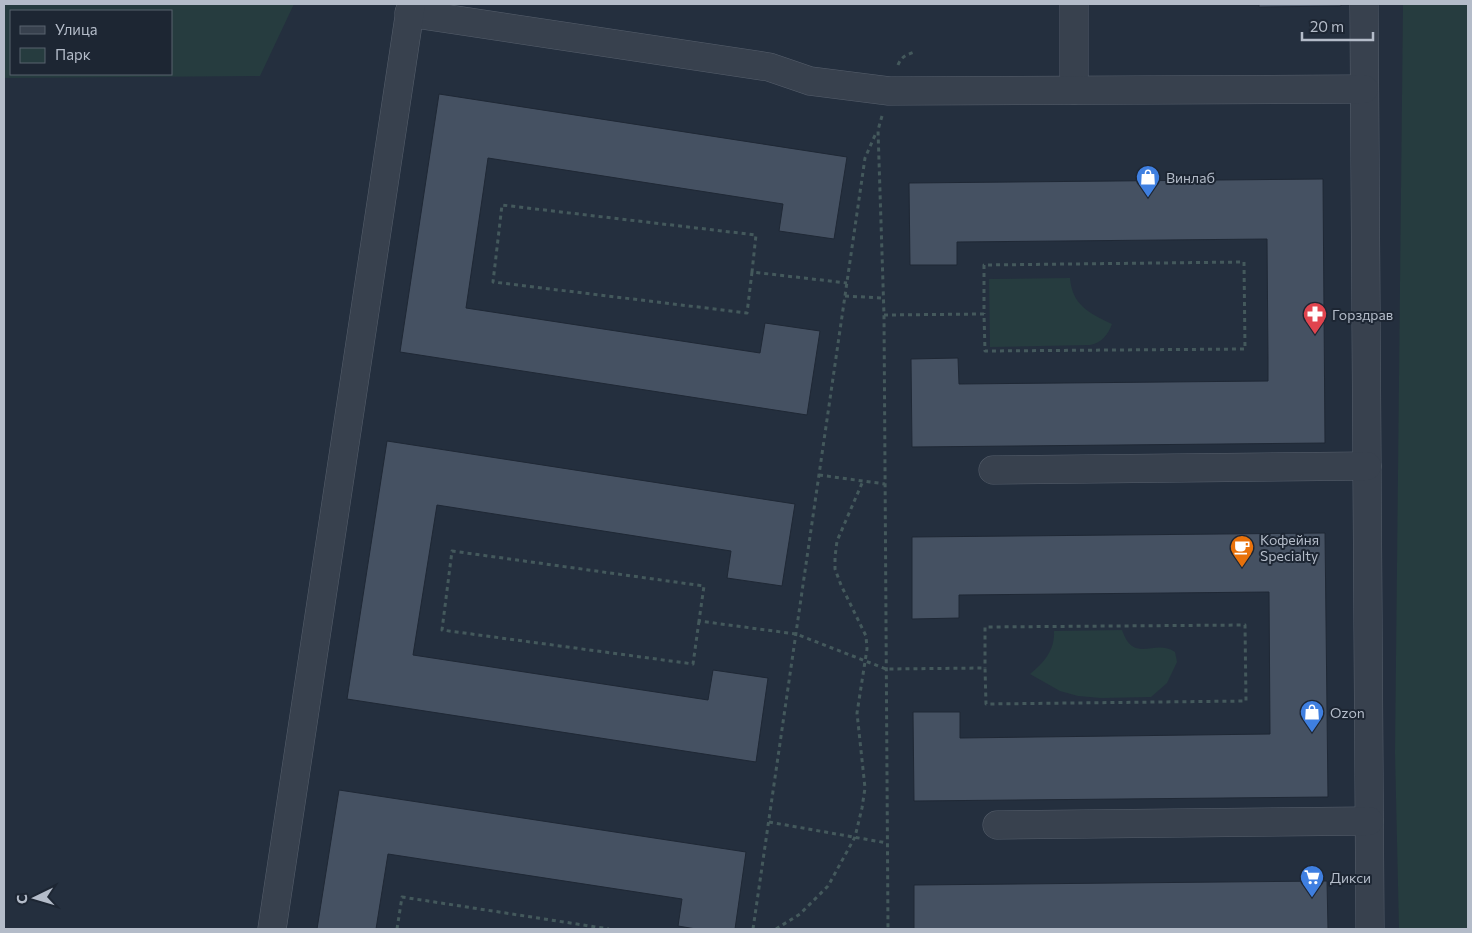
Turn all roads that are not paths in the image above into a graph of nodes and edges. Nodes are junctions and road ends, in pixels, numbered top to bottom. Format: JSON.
{"nodes":[{"id":1,"x":1074,"y":4,"type":"edge"},
{"id":2,"x":1364,"y":4,"type":"edge"},
{"id":3,"x":410,"y":8,"type":"edge"},
{"id":4,"x":1364,"y":89,"type":"junction"},
{"id":5,"x":1074,"y":90,"type":"junction"},
{"id":6,"x":1367,"y":466,"type":"junction"},
{"id":7,"x":993,"y":470,"type":"dead end"},
{"id":8,"x":1369,"y":821,"type":"junction"},
{"id":9,"x":997,"y":825,"type":"dead end"},
{"id":10,"x":272,"y":929,"type":"edge"},
{"id":11,"x":1370,"y":929,"type":"edge"}],
"edges":[{"from":1,"to":5,"type":"lane"},
{"from":2,"to":4,"type":"lane"},
{"from":3,"to":5,"type":"lane"},
{"from":3,"to":10,"type":"lane"},
{"from":4,"to":5,"type":"lane"},
{"from":4,"to":6,"type":"lane"},
{"from":6,"to":7,"type":"lane"},
{"from":6,"to":8,"type":"lane"},
{"from":8,"to":9,"type":"lane"},
{"from":8,"to":11,"type":"lane"}]}
